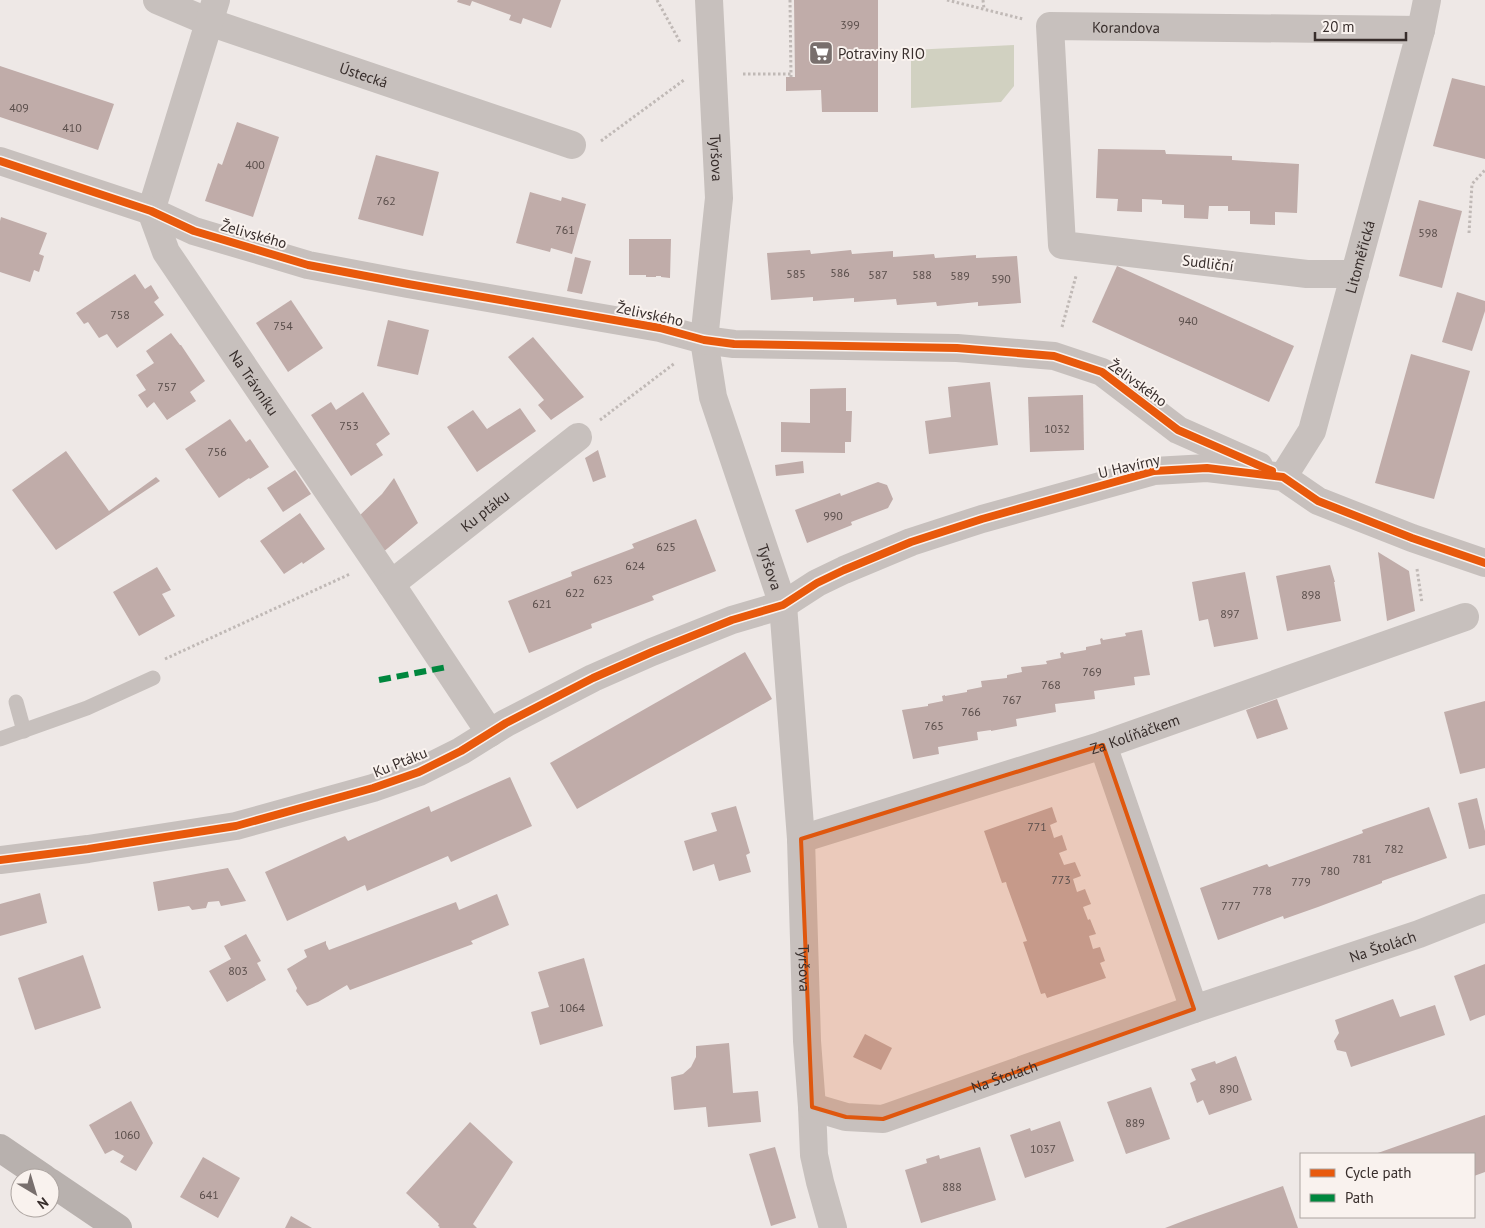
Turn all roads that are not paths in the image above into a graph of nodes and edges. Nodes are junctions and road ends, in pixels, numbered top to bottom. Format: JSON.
{"nodes":[{"id":1,"x":157,"y":0,"type":"edge"},
{"id":2,"x":709,"y":0,"type":"edge"},
{"id":3,"x":1430,"y":0,"type":"edge"},
{"id":4,"x":212,"y":11,"type":"edge"},
{"id":5,"x":1421,"y":30,"type":"junction"},
{"id":6,"x":572,"y":145,"type":"road end"},
{"id":7,"x":0,"y":161,"type":"edge"},
{"id":8,"x":151,"y":211,"type":"junction"},
{"id":9,"x":1062,"y":246,"type":"joint"},
{"id":10,"x":1355,"y":274,"type":"junction"},
{"id":11,"x":704,"y":340,"type":"junction"},
{"id":12,"x":578,"y":437,"type":"road end"},
{"id":13,"x":1283,"y":477,"type":"junction"},
{"id":14,"x":1485,"y":563,"type":"edge"},
{"id":15,"x":391,"y":584,"type":"junction"},
{"id":16,"x":783,"y":605,"type":"junction"},
{"id":17,"x":1465,"y":617,"type":"dead end"},
{"id":18,"x":153,"y":678,"type":"dead end"},
{"id":19,"x":16,"y":702,"type":"dead end"},
{"id":20,"x":24,"y":731,"type":"junction"},
{"id":21,"x":490,"y":733,"type":"junction"},
{"id":22,"x":0,"y":739,"type":"edge"},
{"id":23,"x":1103,"y":745,"type":"junction"},
{"id":24,"x":801,"y":840,"type":"junction"},
{"id":25,"x":0,"y":860,"type":"edge"},
{"id":26,"x":1485,"y":908,"type":"edge"},
{"id":27,"x":1194,"y":1010,"type":"junction"},
{"id":28,"x":812,"y":1107,"type":"junction"},
{"id":29,"x":0,"y":1148,"type":"edge"},
{"id":30,"x":29,"y":1168,"type":"edge"},
{"id":31,"x":60,"y":1189,"type":"edge"},
{"id":32,"x":118,"y":1228,"type":"edge"},
{"id":33,"x":833,"y":1228,"type":"edge"}],
"edges":[{"from":1,"to":4,"type":"street","name":"Ústecká"},
{"from":2,"to":11,"type":"street","name":"Tyršova"},
{"from":3,"to":5,"type":"street","name":"Litoměřická"},
{"from":4,"to":6,"type":"street","name":"Ústecká"},
{"from":4,"to":8,"type":"street"},
{"from":5,"to":9,"type":"street","name":"Korandova"},
{"from":5,"to":10,"type":"street","name":"Litoměřická"},
{"from":7,"to":8,"type":"street","name":"Želivského"},
{"from":8,"to":11,"type":"street","name":"Želivského"},
{"from":8,"to":15,"type":"street","name":"Na Trávníku"},
{"from":9,"to":10,"type":"street","name":"Sudliční"},
{"from":10,"to":13,"type":"street","name":"Litoměřická"},
{"from":11,"to":13,"type":"street","name":"Želivského"},
{"from":11,"to":16,"type":"street","name":"Tyršova"},
{"from":12,"to":15,"type":"street","name":"Ku ptáku"},
{"from":13,"to":14,"type":"street","name":"U Havírny"},
{"from":13,"to":16,"type":"street","name":"U Havírny"},
{"from":15,"to":21,"type":"street","name":"Na Trávníku"},
{"from":16,"to":21,"type":"street","name":"Ku Ptáku"},
{"from":16,"to":24,"type":"street","name":"Tyršova"},
{"from":17,"to":23,"type":"street","name":"Za Kolíňáčkem"},
{"from":18,"to":20,"type":"lane"},
{"from":19,"to":20,"type":"lane"},
{"from":20,"to":22,"type":"lane"},
{"from":21,"to":25,"type":"street","name":"Ku Ptáku"},
{"from":23,"to":24,"type":"street","name":"Za Kolíňáčkem"},
{"from":23,"to":27,"type":"street"},
{"from":24,"to":28,"type":"street","name":"Tyršova"},
{"from":26,"to":27,"type":"street","name":"Na Štolách"},
{"from":27,"to":28,"type":"street","name":"Na Štolách"},
{"from":28,"to":33,"type":"street","name":"Tyršova"},
{"from":29,"to":30,"type":"street"},
{"from":31,"to":32,"type":"street"}]}
